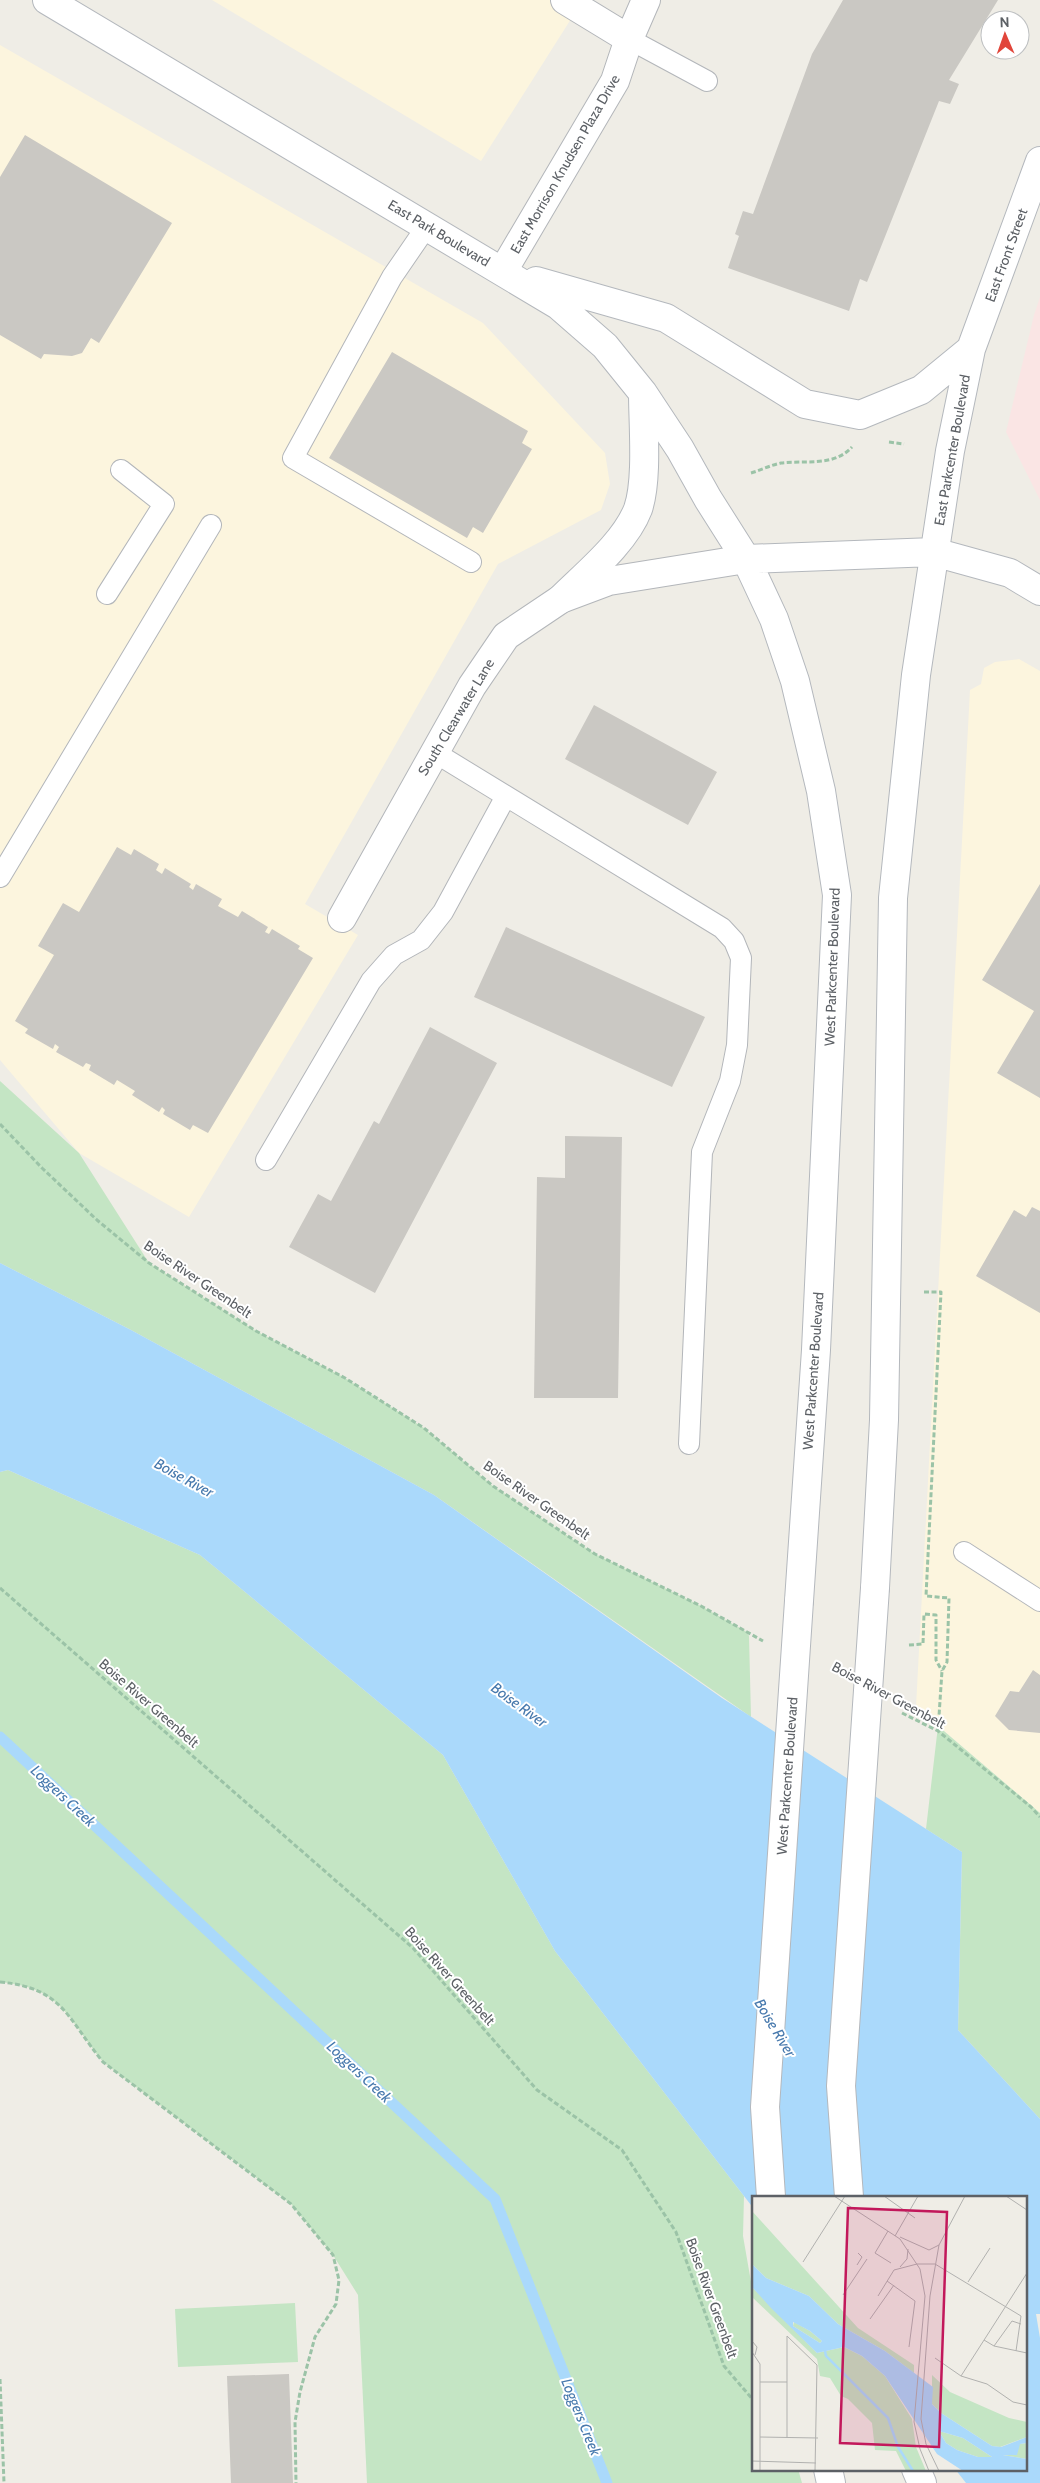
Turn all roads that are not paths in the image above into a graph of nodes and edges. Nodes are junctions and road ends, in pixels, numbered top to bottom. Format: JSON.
{"nodes":[{"id":1,"x":47,"y":0,"type":"edge"},
{"id":2,"x":565,"y":0,"type":"edge"},
{"id":3,"x":646,"y":0,"type":"edge"},
{"id":4,"x":629,"y":40,"type":"junction"},
{"id":5,"x":707,"y":81,"type":"dead end"},
{"id":6,"x":1040,"y":161,"type":"edge"},
{"id":7,"x":427,"y":226,"type":"junction"},
{"id":8,"x":503,"y":271,"type":"junction"},
{"id":9,"x":972,"y":349,"type":"junction"},
{"id":10,"x":643,"y":393,"type":"junction"},
{"id":11,"x":121,"y":470,"type":"dead end"},
{"id":12,"x":211,"y":525,"type":"dead end"},
{"id":13,"x":934,"y":552,"type":"junction"},
{"id":14,"x":746,"y":559,"type":"junction"},
{"id":15,"x":471,"y":562,"type":"dead end"},
{"id":16,"x":1040,"y":591,"type":"edge"},
{"id":17,"x":107,"y":594,"type":"dead end"},
{"id":18,"x":561,"y":600,"type":"junction"},
{"id":19,"x":434,"y":752,"type":"junction"},
{"id":20,"x":506,"y":796,"type":"junction"},
{"id":21,"x":0,"y":877,"type":"edge"},
{"id":22,"x":342,"y":918,"type":"dead end"},
{"id":23,"x":266,"y":1160,"type":"dead end"},
{"id":24,"x":689,"y":1444,"type":"dead end"},
{"id":25,"x":964,"y":1552,"type":"dead end"},
{"id":26,"x":1040,"y":1601,"type":"edge"},
{"id":27,"x":771,"y":2196,"type":"edge"},
{"id":28,"x":849,"y":2196,"type":"edge"},
{"id":29,"x":828,"y":2470,"type":"edge"},
{"id":30,"x":916,"y":2470,"type":"edge"},
{"id":31,"x":831,"y":2483,"type":"edge"},
{"id":32,"x":922,"y":2483,"type":"edge"}],
"edges":[{"from":1,"to":7,"type":"main road","name":"East Park Boulevard"},
{"from":2,"to":4,"type":"main road"},
{"from":3,"to":4,"type":"main road","name":"East Morrison Knudsen Plaza Drive"},
{"from":4,"to":5,"type":"lane"},
{"from":4,"to":8,"type":"main road","name":"East Morrison Knudsen Plaza Drive"},
{"from":6,"to":9,"type":"main road","name":"East Front Street"},
{"from":7,"to":8,"type":"main road","name":"East Park Boulevard"},
{"from":7,"to":15,"type":"lane"},
{"from":8,"to":9,"type":"main road"},
{"from":8,"to":10,"type":"main road","name":"East Park Boulevard"},
{"from":9,"to":13,"type":"main road","name":"East Parkcenter Boulevard"},
{"from":10,"to":14,"type":"main road","name":"East Park Boulevard"},
{"from":10,"to":18,"type":"main road"},
{"from":11,"to":17,"type":"lane"},
{"from":12,"to":21,"type":"lane"},
{"from":13,"to":14,"type":"main road","name":"South Clearwater Lane"},
{"from":13,"to":16,"type":"main road"},
{"from":13,"to":28,"type":"main road","bridge":true},
{"from":14,"to":18,"type":"main road","name":"South Clearwater Lane"},
{"from":14,"to":27,"type":"main road","name":"West Parkcenter Boulevard","bridge":true},
{"from":18,"to":19,"type":"main road","name":"South Clearwater Lane"},
{"from":19,"to":20,"type":"lane"},
{"from":19,"to":22,"type":"main road","name":"South Clearwater Lane"},
{"from":20,"to":23,"type":"lane"},
{"from":20,"to":24,"type":"lane"},
{"from":25,"to":26,"type":"lane"},
{"from":29,"to":31,"type":"main road"},
{"from":30,"to":32,"type":"main road"}]}
